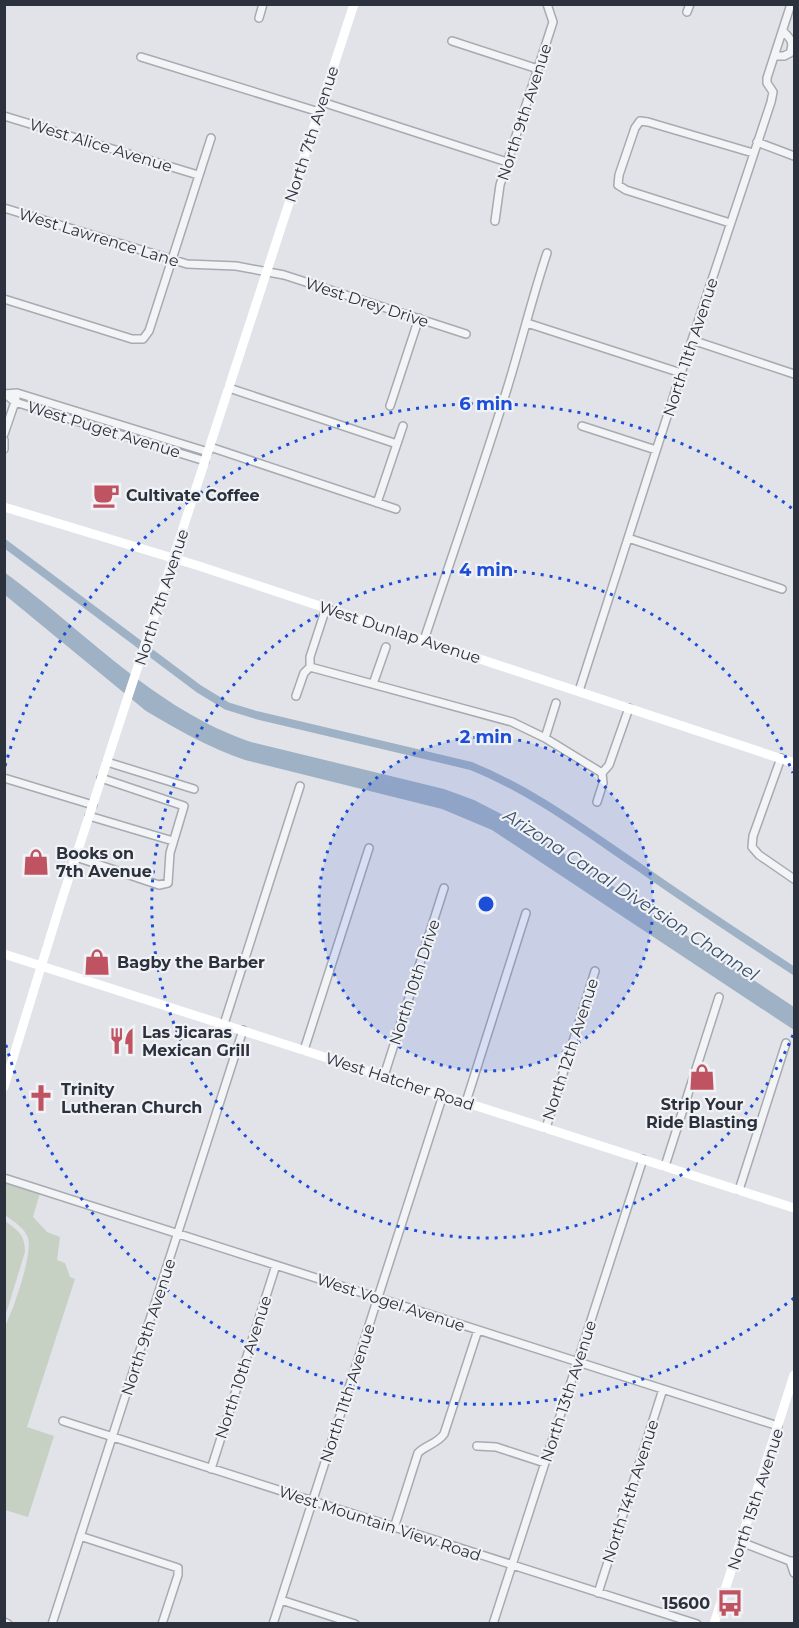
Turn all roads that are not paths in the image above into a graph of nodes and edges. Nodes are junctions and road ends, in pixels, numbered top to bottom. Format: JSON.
{"nodes":[{"id":1,"x":263,"y":4,"type":"edge"},
{"id":2,"x":354,"y":4,"type":"edge"},
{"id":3,"x":547,"y":4,"type":"edge"},
{"id":4,"x":791,"y":4,"type":"edge"},
{"id":5,"x":259,"y":18,"type":"dead end"},
{"id":6,"x":783,"y":32,"type":"junction"},
{"id":7,"x":452,"y":41,"type":"dead end"},
{"id":8,"x":794,"y":45,"type":"edge"},
{"id":9,"x":775,"y":56,"type":"junction"},
{"id":10,"x":141,"y":57,"type":"dead end"},
{"id":11,"x":538,"y":69,"type":"junction"},
{"id":12,"x":322,"y":102,"type":"junction"},
{"id":13,"x":319,"y":112,"type":"junction"},
{"id":14,"x":4,"y":116,"type":"edge"},
{"id":15,"x":211,"y":138,"type":"dead end"},
{"id":16,"x":757,"y":142,"type":"junction"},
{"id":17,"x":753,"y":153,"type":"junction"},
{"id":18,"x":795,"y":156,"type":"edge"},
{"id":19,"x":507,"y":162,"type":"junction"},
{"id":20,"x":198,"y":175,"type":"junction"},
{"id":21,"x":4,"y":208,"type":"edge"},
{"id":22,"x":495,"y":221,"type":"dead end"},
{"id":23,"x":730,"y":223,"type":"junction"},
{"id":24,"x":547,"y":253,"type":"dead end"},
{"id":25,"x":171,"y":260,"type":"junction"},
{"id":26,"x":266,"y":271,"type":"junction"},
{"id":27,"x":4,"y":299,"type":"edge"},
{"id":28,"x":419,"y":318,"type":"junction"},
{"id":29,"x":527,"y":323,"type":"junction"},
{"id":30,"x":466,"y":334,"type":"dead end"},
{"id":31,"x":692,"y":340,"type":"junction"},
{"id":32,"x":681,"y":373,"type":"junction"},
{"id":33,"x":795,"y":374,"type":"edge"},
{"id":34,"x":229,"y":388,"type":"junction"},
{"id":35,"x":17,"y":393,"type":"junction"},
{"id":36,"x":5,"y":394,"type":"edge"},
{"id":37,"x":15,"y":402,"type":"junction"},
{"id":38,"x":390,"y":406,"type":"dead end"},
{"id":39,"x":76,"y":411,"type":"junction"},
{"id":40,"x":74,"y":420,"type":"junction"},
{"id":41,"x":403,"y":426,"type":"dead end"},
{"id":42,"x":582,"y":426,"type":"dead end"},
{"id":43,"x":4,"y":434,"type":"edge"},
{"id":44,"x":4,"y":440,"type":"edge"},
{"id":45,"x":397,"y":444,"type":"junction"},
{"id":46,"x":4,"y":449,"type":"edge"},
{"id":47,"x":656,"y":450,"type":"junction"},
{"id":48,"x":208,"y":453,"type":"junction"},
{"id":49,"x":377,"y":503,"type":"junction"},
{"id":50,"x":4,"y":507,"type":"edge"},
{"id":51,"x":396,"y":509,"type":"dead end"},
{"id":52,"x":628,"y":538,"type":"junction"},
{"id":53,"x":174,"y":558,"type":"junction"},
{"id":54,"x":782,"y":589,"type":"dead end"},
{"id":55,"x":326,"y":608,"type":"junction"},
{"id":56,"x":424,"y":640,"type":"junction"},
{"id":57,"x":386,"y":647,"type":"dead end"},
{"id":58,"x":310,"y":667,"type":"junction"},
{"id":59,"x":373,"y":684,"type":"junction"},
{"id":60,"x":579,"y":691,"type":"junction"},
{"id":61,"x":296,"y":696,"type":"dead end"},
{"id":62,"x":556,"y":703,"type":"dead end"},
{"id":63,"x":628,"y":708,"type":"junction"},
{"id":64,"x":545,"y":738,"type":"junction"},
{"id":65,"x":781,"y":758,"type":"junction"},
{"id":66,"x":107,"y":762,"type":"junction"},
{"id":67,"x":795,"y":763,"type":"edge"},
{"id":68,"x":602,"y":773,"type":"junction"},
{"id":69,"x":4,"y":778,"type":"edge"},
{"id":70,"x":102,"y":778,"type":"junction"},
{"id":71,"x":300,"y":786,"type":"dead end"},
{"id":72,"x":194,"y":789,"type":"dead end"},
{"id":73,"x":597,"y":802,"type":"dead end"},
{"id":74,"x":93,"y":805,"type":"junction"},
{"id":75,"x":89,"y":816,"type":"junction"},
{"id":76,"x":172,"y":842,"type":"junction"},
{"id":77,"x":369,"y":848,"type":"dead end"},
{"id":78,"x":76,"y":857,"type":"junction"},
{"id":79,"x":795,"y":879,"type":"edge"},
{"id":80,"x":444,"y":888,"type":"dead end"},
{"id":81,"x":526,"y":913,"type":"dead end"},
{"id":82,"x":4,"y":954,"type":"edge"},
{"id":83,"x":41,"y":966,"type":"junction"},
{"id":84,"x":595,"y":971,"type":"dead end"},
{"id":85,"x":719,"y":998,"type":"dead end"},
{"id":86,"x":224,"y":1024,"type":"junction"},
{"id":87,"x":243,"y":1030,"type":"junction"},
{"id":88,"x":786,"y":1043,"type":"dead end"},
{"id":89,"x":304,"y":1050,"type":"junction"},
{"id":90,"x":384,"y":1076,"type":"junction"},
{"id":91,"x":4,"y":1087,"type":"edge"},
{"id":92,"x":443,"y":1095,"type":"junction"},
{"id":93,"x":466,"y":1102,"type":"junction"},
{"id":94,"x":546,"y":1128,"type":"junction"},
{"id":95,"x":643,"y":1159,"type":"junction"},
{"id":96,"x":665,"y":1166,"type":"junction"},
{"id":97,"x":4,"y":1178,"type":"edge"},
{"id":98,"x":739,"y":1190,"type":"junction"},
{"id":99,"x":795,"y":1208,"type":"edge"},
{"id":100,"x":177,"y":1233,"type":"junction"},
{"id":101,"x":276,"y":1265,"type":"junction"},
{"id":102,"x":377,"y":1297,"type":"junction"},
{"id":103,"x":478,"y":1330,"type":"junction"},
{"id":104,"x":578,"y":1362,"type":"junction"},
{"id":105,"x":795,"y":1375,"type":"edge"},
{"id":106,"x":663,"y":1389,"type":"junction"},
{"id":107,"x":63,"y":1421,"type":"dead end"},
{"id":108,"x":778,"y":1426,"type":"junction"},
{"id":109,"x":112,"y":1437,"type":"junction"},
{"id":110,"x":477,"y":1446,"type":"dead end"},
{"id":111,"x":545,"y":1463,"type":"junction"},
{"id":112,"x":211,"y":1469,"type":"junction"},
{"id":113,"x":312,"y":1502,"type":"junction"},
{"id":114,"x":394,"y":1528,"type":"junction"},
{"id":115,"x":80,"y":1536,"type":"junction"},
{"id":116,"x":741,"y":1542,"type":"junction"},
{"id":117,"x":792,"y":1561,"type":"edge"},
{"id":118,"x":512,"y":1566,"type":"junction"},
{"id":119,"x":795,"y":1573,"type":"edge"},
{"id":120,"x":598,"y":1593,"type":"junction"},
{"id":121,"x":280,"y":1600,"type":"junction"},
{"id":122,"x":52,"y":1623,"type":"edge"},
{"id":123,"x":162,"y":1623,"type":"edge"},
{"id":124,"x":273,"y":1623,"type":"edge"},
{"id":125,"x":355,"y":1623,"type":"edge"},
{"id":126,"x":493,"y":1623,"type":"edge"},
{"id":127,"x":698,"y":1623,"type":"edge"},
{"id":128,"x":714,"y":1623,"type":"edge"}],
"edges":[{"from":1,"to":5,"type":"street"},
{"from":2,"to":12,"type":"main road","name":"North 7th Avenue"},
{"from":3,"to":11,"type":"street","name":"North 9th Avenue"},
{"from":4,"to":6,"type":"street","name":"North 11th Avenue"},
{"from":6,"to":8,"type":"street"},
{"from":6,"to":9,"type":"street","name":"North 11th Avenue"},
{"from":7,"to":11,"type":"street"},
{"from":8,"to":9,"type":"street"},
{"from":9,"to":16,"type":"street","name":"North 11th Avenue"},
{"from":10,"to":13,"type":"street"},
{"from":11,"to":19,"type":"street","name":"North 9th Avenue"},
{"from":12,"to":13,"type":"main road","name":"North 7th Avenue"},
{"from":12,"to":19,"type":"street"},
{"from":13,"to":26,"type":"main road","name":"North 7th Avenue"},
{"from":14,"to":20,"type":"street","name":"West Alice Avenue"},
{"from":15,"to":20,"type":"street"},
{"from":16,"to":17,"type":"street","name":"North 11th Avenue"},
{"from":16,"to":18,"type":"street"},
{"from":17,"to":23,"type":"street","name":"North 11th Avenue"},
{"from":17,"to":23,"type":"street"},
{"from":19,"to":22,"type":"street","name":"North 9th Avenue"},
{"from":20,"to":25,"type":"street"},
{"from":21,"to":25,"type":"street","name":"West Lawrence Lane"},
{"from":23,"to":31,"type":"street","name":"North 11th Avenue"},
{"from":24,"to":29,"type":"street"},
{"from":25,"to":26,"type":"street","name":"West Lawrence Lane"},
{"from":25,"to":27,"type":"street"},
{"from":26,"to":28,"type":"street","name":"West Drey Drive"},
{"from":26,"to":34,"type":"main road","name":"North 7th Avenue"},
{"from":28,"to":30,"type":"street","name":"West Drey Drive"},
{"from":28,"to":38,"type":"street"},
{"from":29,"to":32,"type":"street"},
{"from":29,"to":56,"type":"street"},
{"from":31,"to":32,"type":"street","name":"North 11th Avenue"},
{"from":31,"to":33,"type":"street"},
{"from":32,"to":47,"type":"street","name":"North 11th Avenue"},
{"from":34,"to":45,"type":"street"},
{"from":34,"to":48,"type":"main road","name":"North 7th Avenue"},
{"from":35,"to":36,"type":"street","name":"West Puget Avenue"},
{"from":35,"to":37,"type":"street"},
{"from":35,"to":39,"type":"street","name":"West Puget Avenue"},
{"from":36,"to":37,"type":"street","name":"West Puget Avenue"},
{"from":37,"to":40,"type":"street","name":"West Puget Avenue"},
{"from":37,"to":43,"type":"street"},
{"from":39,"to":40,"type":"street"},
{"from":39,"to":48,"type":"street","name":"West Puget Avenue"},
{"from":40,"to":48,"type":"street","name":"West Puget Avenue"},
{"from":41,"to":45,"type":"street"},
{"from":42,"to":47,"type":"street"},
{"from":44,"to":46,"type":"street"},
{"from":45,"to":49,"type":"street"},
{"from":47,"to":52,"type":"street","name":"North 11th Avenue"},
{"from":48,"to":49,"type":"street","name":"West Puget Avenue"},
{"from":48,"to":53,"type":"main road","name":"North 7th Avenue"},
{"from":49,"to":51,"type":"street","name":"West Puget Avenue"},
{"from":50,"to":53,"type":"main road","name":"West Dunlap Avenue"},
{"from":52,"to":54,"type":"street"},
{"from":52,"to":60,"type":"street","name":"North 11th Avenue"},
{"from":53,"to":55,"type":"main road","name":"West Dunlap Avenue"},
{"from":53,"to":66,"type":"main road","name":"North 7th Avenue"},
{"from":55,"to":56,"type":"main road","name":"West Dunlap Avenue"},
{"from":55,"to":58,"type":"street"},
{"from":56,"to":60,"type":"main road","name":"West Dunlap Avenue"},
{"from":57,"to":59,"type":"street"},
{"from":58,"to":59,"type":"street"},
{"from":58,"to":61,"type":"street"},
{"from":59,"to":64,"type":"street"},
{"from":60,"to":63,"type":"main road","name":"West Dunlap Avenue"},
{"from":62,"to":64,"type":"street"},
{"from":63,"to":65,"type":"main road","name":"West Dunlap Avenue"},
{"from":63,"to":68,"type":"street"},
{"from":64,"to":68,"type":"street"},
{"from":65,"to":67,"type":"main road","name":"West Dunlap Avenue"},
{"from":65,"to":79,"type":"street"},
{"from":66,"to":70,"type":"main road","name":"North 7th Avenue"},
{"from":66,"to":72,"type":"street"},
{"from":68,"to":73,"type":"street"},
{"from":69,"to":74,"type":"street"},
{"from":70,"to":74,"type":"main road","name":"North 7th Avenue"},
{"from":70,"to":76,"type":"street"},
{"from":71,"to":86,"type":"street"},
{"from":74,"to":75,"type":"main road","name":"North 7th Avenue"},
{"from":75,"to":76,"type":"street"},
{"from":75,"to":78,"type":"main road","name":"North 7th Avenue"},
{"from":76,"to":78,"type":"street"},
{"from":77,"to":89,"type":"street"},
{"from":78,"to":83,"type":"main road","name":"North 7th Avenue"},
{"from":80,"to":90,"type":"street","name":"North 10th Drive"},
{"from":81,"to":93,"type":"street"},
{"from":82,"to":83,"type":"main road","name":"West Hatcher Road"},
{"from":83,"to":86,"type":"main road","name":"West Hatcher Road"},
{"from":83,"to":91,"type":"main road","name":"North 7th Avenue"},
{"from":84,"to":94,"type":"street","name":"North 12th Avenue"},
{"from":85,"to":96,"type":"street"},
{"from":86,"to":87,"type":"main road","name":"West Hatcher Road"},
{"from":87,"to":89,"type":"main road","name":"West Hatcher Road"},
{"from":87,"to":100,"type":"street","name":"North 9th Avenue"},
{"from":88,"to":98,"type":"street"},
{"from":89,"to":90,"type":"main road","name":"West Hatcher Road"},
{"from":90,"to":92,"type":"main road","name":"West Hatcher Road"},
{"from":92,"to":93,"type":"main road","name":"West Hatcher Road"},
{"from":92,"to":102,"type":"street","name":"North 11th Avenue"},
{"from":93,"to":94,"type":"main road","name":"West Hatcher Road"},
{"from":94,"to":95,"type":"main road","name":"West Hatcher Road"},
{"from":95,"to":96,"type":"main road","name":"West Hatcher Road"},
{"from":95,"to":104,"type":"street","name":"North 13th Avenue"},
{"from":96,"to":98,"type":"main road","name":"West Hatcher Road"},
{"from":97,"to":100,"type":"street","name":"West Vogel Avenue"},
{"from":98,"to":99,"type":"main road","name":"West Hatcher Road"},
{"from":100,"to":101,"type":"street","name":"West Vogel Avenue"},
{"from":100,"to":109,"type":"street","name":"North 9th Avenue"},
{"from":101,"to":102,"type":"street","name":"West Vogel Avenue"},
{"from":101,"to":112,"type":"street","name":"North 10th Avenue"},
{"from":102,"to":103,"type":"street","name":"West Vogel Avenue"},
{"from":102,"to":113,"type":"street","name":"North 11th Avenue"},
{"from":103,"to":104,"type":"street","name":"West Vogel Avenue"},
{"from":103,"to":114,"type":"street"},
{"from":104,"to":106,"type":"street","name":"West Vogel Avenue"},
{"from":104,"to":111,"type":"street","name":"North 13th Avenue"},
{"from":105,"to":108,"type":"main road","name":"North 15th Avenue"},
{"from":106,"to":108,"type":"street","name":"West Vogel Avenue"},
{"from":106,"to":120,"type":"street","name":"North 14th Avenue"},
{"from":107,"to":109,"type":"street","name":"West Mountain View Road"},
{"from":108,"to":116,"type":"main road","name":"North 15th Avenue"},
{"from":109,"to":112,"type":"street","name":"West Mountain View Road"},
{"from":109,"to":115,"type":"street","name":"North 9th Avenue"},
{"from":110,"to":111,"type":"street"},
{"from":111,"to":118,"type":"street","name":"North 13th Avenue"},
{"from":112,"to":113,"type":"street","name":"West Mountain View Road"},
{"from":113,"to":114,"type":"street","name":"West Mountain View Road"},
{"from":113,"to":121,"type":"street","name":"North 11th Avenue"},
{"from":114,"to":118,"type":"street","name":"West Mountain View Road"},
{"from":115,"to":122,"type":"street","name":"North 9th Avenue"},
{"from":115,"to":123,"type":"street"},
{"from":116,"to":117,"type":"street"},
{"from":116,"to":128,"type":"main road","name":"North 15th Avenue"},
{"from":117,"to":119,"type":"street"},
{"from":118,"to":120,"type":"street","name":"West Mountain View Road"},
{"from":118,"to":126,"type":"street","name":"North 13th Avenue"},
{"from":120,"to":127,"type":"street","name":"West Mountain View Road"},
{"from":121,"to":124,"type":"street","name":"North 11th Avenue"},
{"from":121,"to":125,"type":"street"}]}
